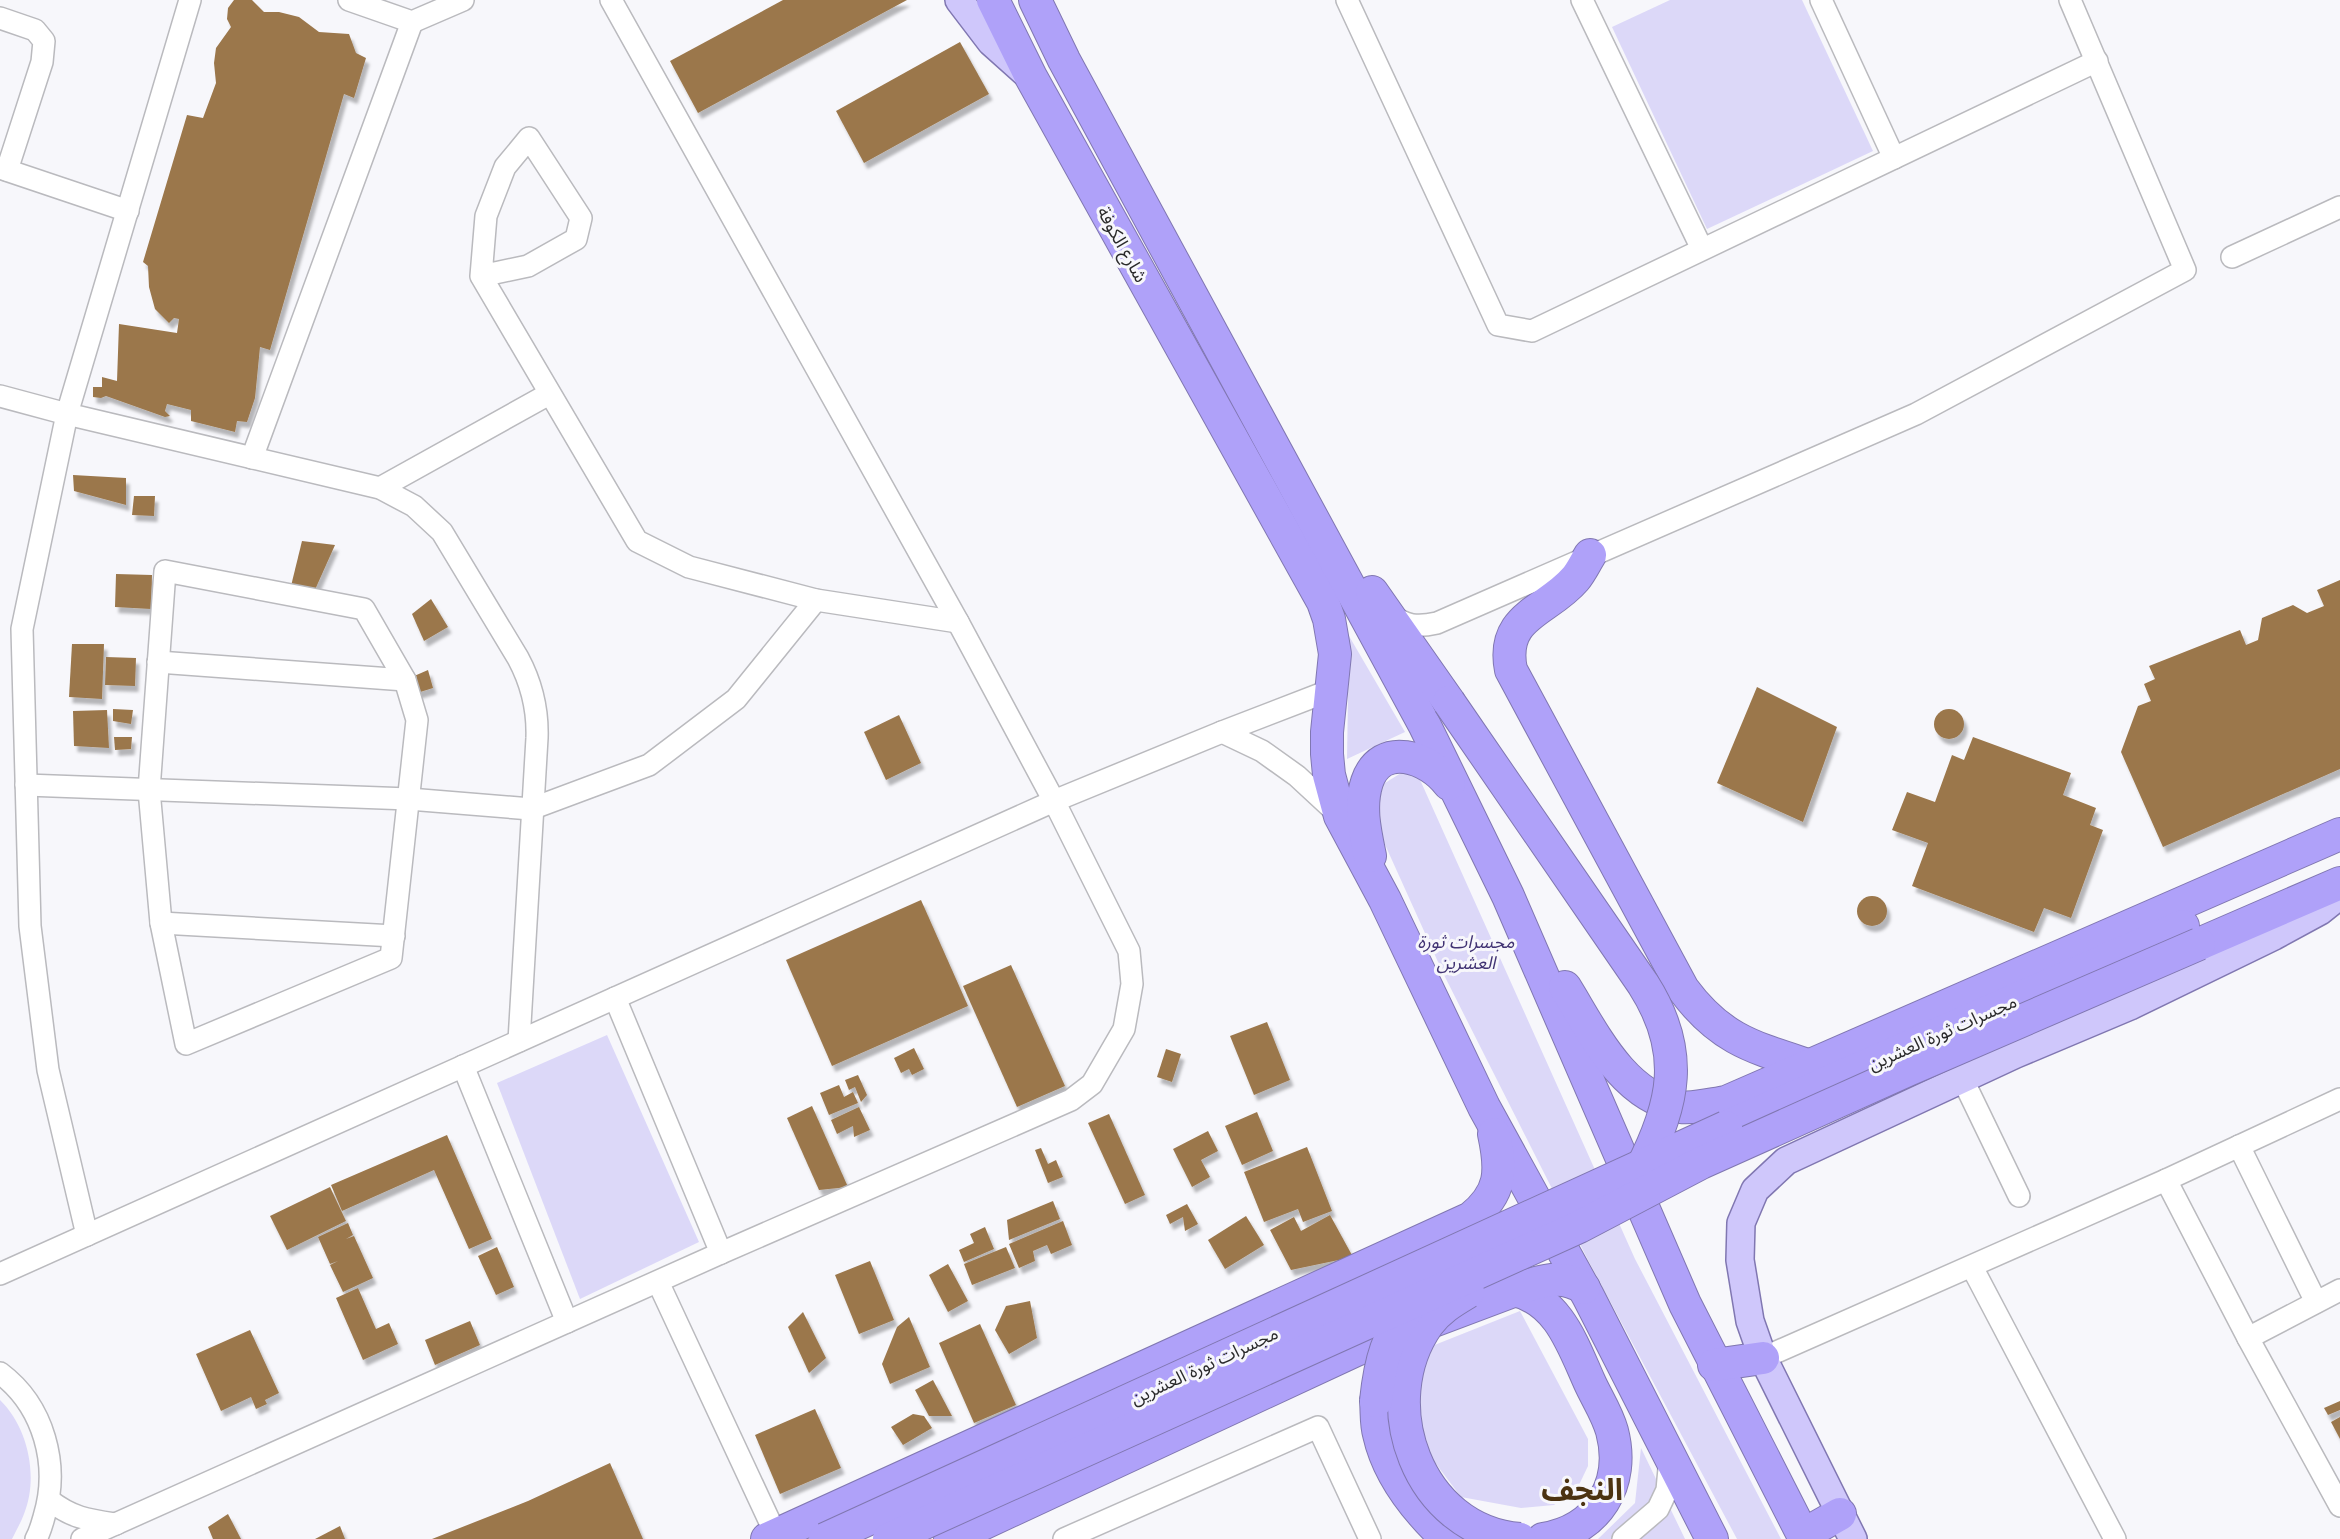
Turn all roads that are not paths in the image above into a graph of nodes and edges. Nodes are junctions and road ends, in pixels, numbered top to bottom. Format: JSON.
{"nodes":[{"id":1,"x":190,"y":0,"type":"edge"},
{"id":2,"x":349,"y":0,"type":"edge"},
{"id":3,"x":463,"y":0,"type":"edge"},
{"id":4,"x":611,"y":0,"type":"edge"},
{"id":5,"x":960,"y":0,"type":"edge"},
{"id":6,"x":993,"y":0,"type":"edge"},
{"id":7,"x":1035,"y":0,"type":"edge"},
{"id":8,"x":1053,"y":0,"type":"edge"},
{"id":9,"x":1347,"y":0,"type":"edge"},
{"id":10,"x":1581,"y":0,"type":"edge"},
{"id":11,"x":1821,"y":0,"type":"edge"},
{"id":12,"x":2070,"y":0,"type":"edge"},
{"id":13,"x":0,"y":18,"type":"edge"},
{"id":14,"x":412,"y":22,"type":"junction"},
{"id":15,"x":1064,"y":60,"type":"junction"},
{"id":16,"x":2097,"y":61,"type":"junction"},
{"id":17,"x":1031,"y":77,"type":"junction"},
{"id":18,"x":1894,"y":158,"type":"junction"},
{"id":19,"x":3,"y":169,"type":"edge"},
{"id":20,"x":2340,"y":207,"type":"edge"},
{"id":21,"x":128,"y":210,"type":"junction"},
{"id":22,"x":1702,"y":249,"type":"junction"},
{"id":23,"x":2232,"y":257,"type":"dead end"},
{"id":24,"x":481,"y":276,"type":"junction"},
{"id":25,"x":549,"y":394,"type":"junction"},
{"id":26,"x":0,"y":396,"type":"edge"},
{"id":27,"x":67,"y":414,"type":"junction"},
{"id":28,"x":252,"y":459,"type":"junction"},
{"id":29,"x":1291,"y":476,"type":"junction"},
{"id":30,"x":380,"y":488,"type":"junction"},
{"id":31,"x":1590,"y":555,"type":"junction"},
{"id":32,"x":816,"y":600,"type":"junction"},
{"id":33,"x":1381,"y":604,"type":"junction"},
{"id":34,"x":958,"y":622,"type":"junction"},
{"id":35,"x":158,"y":662,"type":"junction"},
{"id":36,"x":405,"y":680,"type":"junction"},
{"id":37,"x":1332,"y":690,"type":"junction"},
{"id":38,"x":1222,"y":732,"type":"junction"},
{"id":39,"x":26,"y":785,"type":"junction"},
{"id":40,"x":149,"y":790,"type":"junction"},
{"id":41,"x":409,"y":799,"type":"junction"},
{"id":42,"x":1054,"y":801,"type":"junction"},
{"id":43,"x":531,"y":809,"type":"junction"},
{"id":44,"x":1469,"y":815,"type":"junction"},
{"id":45,"x":1340,"y":816,"type":"junction"},
{"id":46,"x":2340,"y":834,"type":"edge"},
{"id":47,"x":2340,"y":857,"type":"edge"},
{"id":48,"x":2340,"y":883,"type":"edge"},
{"id":49,"x":2340,"y":895,"type":"edge"},
{"id":50,"x":1508,"y":896,"type":"junction"},
{"id":51,"x":1385,"y":900,"type":"junction"},
{"id":52,"x":161,"y":923,"type":"junction"},
{"id":53,"x":393,"y":936,"type":"junction"},
{"id":54,"x":615,"y":998,"type":"junction"},
{"id":55,"x":519,"y":1041,"type":"junction"},
{"id":56,"x":1808,"y":1065,"type":"junction"},
{"id":57,"x":463,"y":1066,"type":"junction"},
{"id":58,"x":1962,"y":1078,"type":"junction"},
{"id":59,"x":2340,"y":1099,"type":"edge"},
{"id":60,"x":1484,"y":1107,"type":"junction"},
{"id":61,"x":2239,"y":1146,"type":"junction"},
{"id":62,"x":2166,"y":1180,"type":"junction"},
{"id":63,"x":2019,"y":1196,"type":"dead end"},
{"id":64,"x":1592,"y":1221,"type":"junction"},
{"id":65,"x":1501,"y":1229,"type":"junction"},
{"id":66,"x":87,"y":1235,"type":"junction"},
{"id":67,"x":721,"y":1253,"type":"junction"},
{"id":68,"x":1972,"y":1267,"type":"junction"},
{"id":69,"x":7,"y":1271,"type":"edge"},
{"id":70,"x":658,"y":1282,"type":"junction"},
{"id":71,"x":1514,"y":1290,"type":"junction"},
{"id":72,"x":2340,"y":1290,"type":"edge"},
{"id":73,"x":0,"y":1291,"type":"edge"},
{"id":74,"x":1586,"y":1292,"type":"junction"},
{"id":75,"x":1291,"y":1301,"type":"junction"},
{"id":76,"x":2316,"y":1302,"type":"junction"},
{"id":77,"x":567,"y":1322,"type":"junction"},
{"id":78,"x":1430,"y":1322,"type":"junction"},
{"id":79,"x":2248,"y":1338,"type":"junction"},
{"id":80,"x":1762,"y":1358,"type":"junction"},
{"id":81,"x":1714,"y":1365,"type":"junction"},
{"id":82,"x":1322,"y":1367,"type":"junction"},
{"id":83,"x":1583,"y":1368,"type":"junction"},
{"id":84,"x":0,"y":1373,"type":"edge"},
{"id":85,"x":1671,"y":1457,"type":"junction"},
{"id":86,"x":49,"y":1500,"type":"junction"},
{"id":87,"x":2340,"y":1506,"type":"edge"},
{"id":88,"x":117,"y":1524,"type":"junction"},
{"id":89,"x":1847,"y":1526,"type":"edge"},
{"id":90,"x":771,"y":1537,"type":"edge"},
{"id":91,"x":1804,"y":1537,"type":"edge"},
{"id":92,"x":36,"y":1539,"type":"edge"},
{"id":93,"x":82,"y":1539,"type":"edge"},
{"id":94,"x":825,"y":1539,"type":"edge"},
{"id":95,"x":889,"y":1539,"type":"edge"},
{"id":96,"x":950,"y":1539,"type":"edge"},
{"id":97,"x":1065,"y":1539,"type":"edge"},
{"id":98,"x":1370,"y":1539,"type":"edge"},
{"id":99,"x":1447,"y":1539,"type":"edge"},
{"id":100,"x":1520,"y":1539,"type":"edge"},
{"id":101,"x":1543,"y":1539,"type":"edge"},
{"id":102,"x":1623,"y":1539,"type":"edge"},
{"id":103,"x":1712,"y":1539,"type":"edge"},
{"id":104,"x":2115,"y":1539,"type":"edge"}],
"edges":[{"from":1,"to":21,"type":"street"},
{"from":2,"to":14,"type":"street"},
{"from":3,"to":14,"type":"street"},
{"from":4,"to":34,"type":"street"},
{"from":5,"to":17,"type":"main road"},
{"from":6,"to":17,"type":"highway","name":"شارع الكوفة"},
{"from":7,"to":15,"type":"highway","name":"شارع الكوفة"},
{"from":8,"to":15,"type":"main road"},
{"from":9,"to":22,"type":"street"},
{"from":10,"to":22,"type":"street"},
{"from":11,"to":18,"type":"street"},
{"from":12,"to":16,"type":"street"},
{"from":13,"to":19,"type":"street"},
{"from":14,"to":28,"type":"street"},
{"from":15,"to":29,"type":"highway","name":"شارع الكوفة"},
{"from":16,"to":18,"type":"street"},
{"from":16,"to":31,"type":"street"},
{"from":17,"to":37,"type":"highway","name":"شارع الكوفة"},
{"from":18,"to":22,"type":"street"},
{"from":19,"to":21,"type":"street"},
{"from":20,"to":23,"type":"street"},
{"from":21,"to":27,"type":"street"},
{"from":24,"to":24,"type":"street"},
{"from":24,"to":25,"type":"street"},
{"from":25,"to":30,"type":"street"},
{"from":25,"to":32,"type":"street"},
{"from":26,"to":27,"type":"street"},
{"from":27,"to":28,"type":"street"},
{"from":27,"to":39,"type":"street"},
{"from":28,"to":30,"type":"street"},
{"from":29,"to":33,"type":"highway"},
{"from":29,"to":44,"type":"highway"},
{"from":30,"to":43,"type":"street"},
{"from":31,"to":33,"type":"street"},
{"from":31,"to":56,"type":"highway"},
{"from":32,"to":34,"type":"street"},
{"from":32,"to":43,"type":"street"},
{"from":33,"to":64,"type":"highway","bridge":true},
{"from":34,"to":42,"type":"street"},
{"from":35,"to":36,"type":"street"},
{"from":35,"to":36,"type":"street"},
{"from":35,"to":40,"type":"street"},
{"from":36,"to":41,"type":"street"},
{"from":37,"to":38,"type":"street"},
{"from":37,"to":45,"type":"highway","name":"شارع الكوفة"},
{"from":38,"to":42,"type":"street"},
{"from":38,"to":45,"type":"street"},
{"from":39,"to":40,"type":"street"},
{"from":39,"to":66,"type":"street"},
{"from":40,"to":41,"type":"street"},
{"from":40,"to":52,"type":"street"},
{"from":41,"to":43,"type":"street"},
{"from":41,"to":53,"type":"street"},
{"from":42,"to":54,"type":"street"},
{"from":42,"to":67,"type":"street"},
{"from":43,"to":55,"type":"street"},
{"from":44,"to":50,"type":"highway"},
{"from":44,"to":51,"type":"highway"},
{"from":45,"to":51,"type":"highway","name":"شارع الكوفة"},
{"from":46,"to":56,"type":"highway"},
{"from":47,"to":65,"type":"highway","name":"مجسرات ثورة العشرين","bridge":true},
{"from":48,"to":64,"type":"highway","name":"مجسرات ثورة العشرين","bridge":true},
{"from":49,"to":58,"type":"main road"},
{"from":50,"to":56,"type":"highway"},
{"from":50,"to":81,"type":"highway"},
{"from":51,"to":60,"type":"highway"},
{"from":52,"to":53,"type":"street"},
{"from":52,"to":53,"type":"street"},
{"from":54,"to":55,"type":"street"},
{"from":54,"to":67,"type":"street"},
{"from":55,"to":57,"type":"street"},
{"from":57,"to":66,"type":"street"},
{"from":57,"to":77,"type":"street"},
{"from":58,"to":63,"type":"street"},
{"from":58,"to":80,"type":"main road"},
{"from":59,"to":61,"type":"street"},
{"from":60,"to":74,"type":"highway"},
{"from":60,"to":75,"type":"highway"},
{"from":61,"to":62,"type":"street"},
{"from":61,"to":76,"type":"street"},
{"from":62,"to":68,"type":"street"},
{"from":62,"to":79,"type":"street"},
{"from":64,"to":78,"type":"highway","bridge":true},
{"from":64,"to":95,"type":"highway","name":"مجسرات ثورة العشرين","bridge":true},
{"from":65,"to":94,"type":"highway","name":"مجسرات ثورة العشرين","bridge":true},
{"from":65,"to":99,"type":"highway","bridge":true},
{"from":66,"to":69,"type":"street"},
{"from":67,"to":70,"type":"street"},
{"from":68,"to":80,"type":"street"},
{"from":68,"to":104,"type":"street"},
{"from":69,"to":73,"type":"street"},
{"from":70,"to":77,"type":"street"},
{"from":70,"to":90,"type":"street"},
{"from":71,"to":74,"type":"highway"},
{"from":71,"to":78,"type":"highway"},
{"from":71,"to":83,"type":"highway"},
{"from":72,"to":76,"type":"street"},
{"from":74,"to":83,"type":"highway"},
{"from":74,"to":85,"type":"highway"},
{"from":75,"to":82,"type":"highway"},
{"from":75,"to":90,"type":"highway"},
{"from":76,"to":79,"type":"street"},
{"from":77,"to":88,"type":"street"},
{"from":78,"to":82,"type":"highway"},
{"from":78,"to":100,"type":"highway","bridge":true},
{"from":79,"to":87,"type":"street"},
{"from":80,"to":81,"type":"highway"},
{"from":80,"to":89,"type":"main road"},
{"from":81,"to":91,"type":"highway"},
{"from":82,"to":96,"type":"highway"},
{"from":83,"to":101,"type":"highway"},
{"from":84,"to":86,"type":"street"},
{"from":85,"to":102,"type":"street"},
{"from":85,"to":103,"type":"highway"},
{"from":86,"to":88,"type":"street"},
{"from":86,"to":92,"type":"street"},
{"from":88,"to":93,"type":"street"},
{"from":89,"to":91,"type":"highway"},
{"from":97,"to":98,"type":"street"}]}
